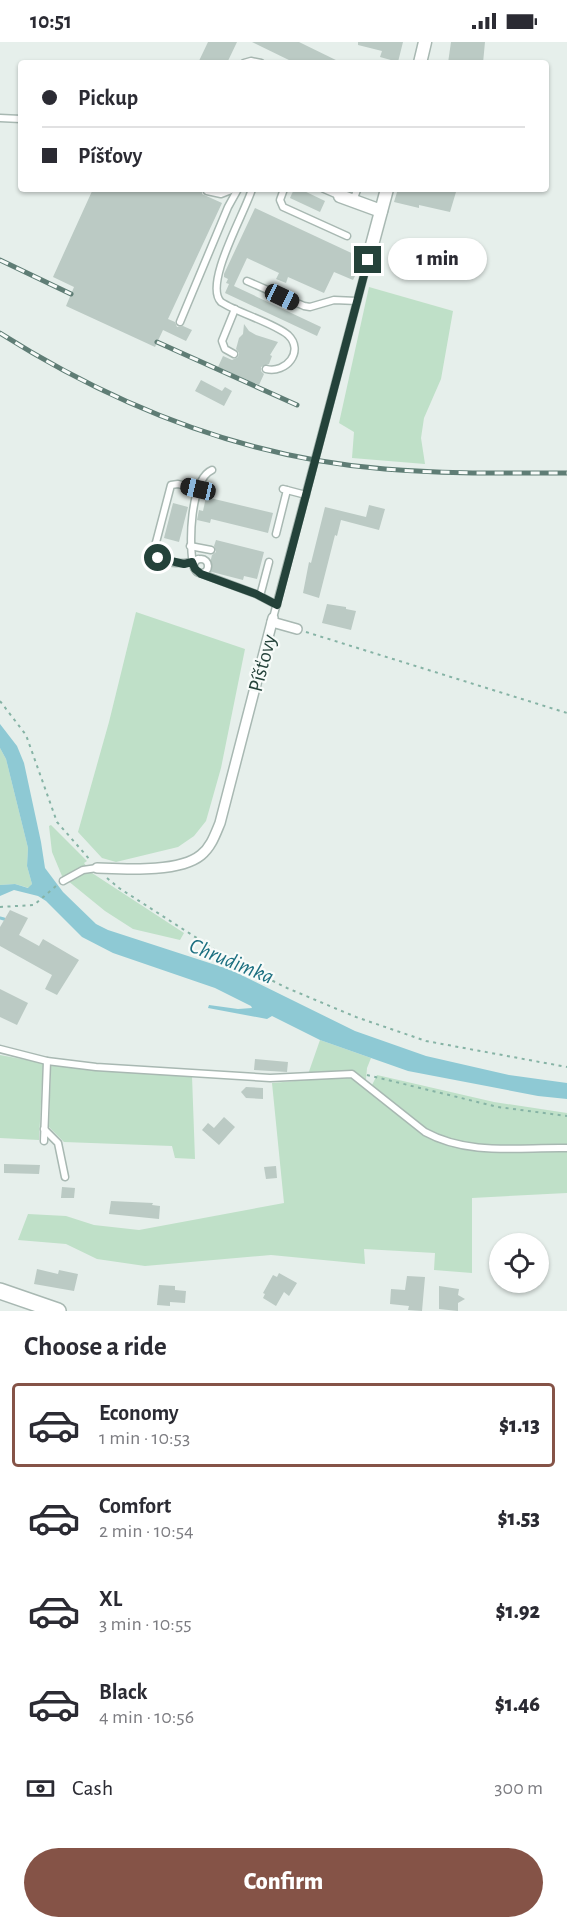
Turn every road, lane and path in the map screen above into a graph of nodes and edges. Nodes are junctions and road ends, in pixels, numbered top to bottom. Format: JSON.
{"nodes":[{"id":1,"x":425,"y":42,"type":"edge"},
{"id":2,"x":421,"y":60,"type":"edge"},
{"id":3,"x":0,"y":118,"type":"edge"},
{"id":4,"x":18,"y":119,"type":"edge"},
{"id":5,"x":207,"y":192,"type":"dead end"},
{"id":6,"x":227,"y":192,"type":"edge"},
{"id":7,"x":235,"y":192,"type":"edge"},
{"id":8,"x":251,"y":192,"type":"edge"},
{"id":9,"x":283,"y":192,"type":"edge"},
{"id":10,"x":335,"y":192,"type":"edge"},
{"id":11,"x":386,"y":192,"type":"edge"},
{"id":12,"x":350,"y":196,"type":"edge"},
{"id":13,"x":381,"y":211,"type":"junction"},
{"id":14,"x":347,"y":236,"type":"dead end"},
{"id":15,"x":368,"y":260,"type":"joint"},
{"id":16,"x":247,"y":280,"type":"dead end"},
{"id":17,"x":357,"y":302,"type":"junction"},
{"id":18,"x":235,"y":309,"type":"junction"},
{"id":19,"x":180,"y":322,"type":"dead end"},
{"id":20,"x":234,"y":354,"type":"dead end"},
{"id":21,"x":266,"y":369,"type":"dead end"},
{"id":22,"x":212,"y":470,"type":"dead end"},
{"id":23,"x":198,"y":489,"type":"junction"},
{"id":24,"x":306,"y":495,"type":"junction"},
{"id":25,"x":276,"y":534,"type":"dead end"},
{"id":26,"x":190,"y":546,"type":"junction"},
{"id":27,"x":211,"y":550,"type":"dead end"},
{"id":28,"x":269,"y":562,"type":"dead end"},
{"id":29,"x":195,"y":565,"type":"junction"},
{"id":30,"x":260,"y":596,"type":"junction"},
{"id":31,"x":277,"y":605,"type":"junction"},
{"id":32,"x":273,"y":620,"type":"junction"},
{"id":33,"x":297,"y":629,"type":"joint"},
{"id":34,"x":0,"y":701,"type":"edge"},
{"id":35,"x":567,"y":713,"type":"edge"},
{"id":36,"x":97,"y":867,"type":"junction"},
{"id":37,"x":63,"y":881,"type":"joint"},
{"id":38,"x":0,"y":907,"type":"edge"},
{"id":39,"x":0,"y":1049,"type":"edge"},
{"id":40,"x":47,"y":1061,"type":"junction"},
{"id":41,"x":567,"y":1067,"type":"edge"},
{"id":42,"x":352,"y":1074,"type":"junction"},
{"id":43,"x":567,"y":1116,"type":"edge"},
{"id":44,"x":45,"y":1129,"type":"junction"},
{"id":45,"x":44,"y":1141,"type":"dead end"},
{"id":46,"x":567,"y":1148,"type":"edge"},
{"id":47,"x":65,"y":1177,"type":"dead end"},
{"id":48,"x":0,"y":1291,"type":"edge"},
{"id":49,"x":58,"y":1311,"type":"edge"}],
"edges":[{"from":1,"to":2,"type":"street"},
{"from":3,"to":4,"type":"lane"},
{"from":5,"to":6,"type":"lane"},
{"from":7,"to":19,"type":"lane"},
{"from":8,"to":18,"type":"lane"},
{"from":9,"to":14,"type":"lane"},
{"from":10,"to":12,"type":"lane"},
{"from":11,"to":13,"type":"street","name":"Píšťovy"},
{"from":12,"to":13,"type":"street"},
{"from":13,"to":15,"type":"street","name":"Píšťovy"},
{"from":15,"to":17,"type":"lane","name":"Píšťovy"},
{"from":16,"to":17,"type":"lane"},
{"from":17,"to":24,"type":"lane","name":"Píšťovy"},
{"from":18,"to":20,"type":"lane"},
{"from":18,"to":21,"type":"lane"},
{"from":22,"to":23,"type":"lane"},
{"from":23,"to":26,"type":"lane"},
{"from":23,"to":29,"type":"lane"},
{"from":24,"to":25,"type":"lane"},
{"from":24,"to":31,"type":"lane","name":"Píšťovy"},
{"from":26,"to":27,"type":"lane"},
{"from":26,"to":29,"type":"lane"},
{"from":28,"to":30,"type":"lane"},
{"from":29,"to":30,"type":"lane"},
{"from":30,"to":31,"type":"lane"},
{"from":31,"to":32,"type":"lane","name":"Píšťovy"},
{"from":32,"to":33,"type":"street"},
{"from":32,"to":36,"type":"street","name":"Píšťovy"},
{"from":33,"to":35,"type":"path"},
{"from":34,"to":36,"type":"path"},
{"from":36,"to":37,"type":"lane"},
{"from":36,"to":41,"type":"path"},
{"from":37,"to":38,"type":"path"},
{"from":39,"to":40,"type":"lane"},
{"from":40,"to":42,"type":"lane"},
{"from":40,"to":44,"type":"lane"},
{"from":42,"to":43,"type":"path"},
{"from":42,"to":46,"type":"lane"},
{"from":44,"to":45,"type":"lane"},
{"from":44,"to":47,"type":"lane"},
{"from":48,"to":49,"type":"street"}]}
